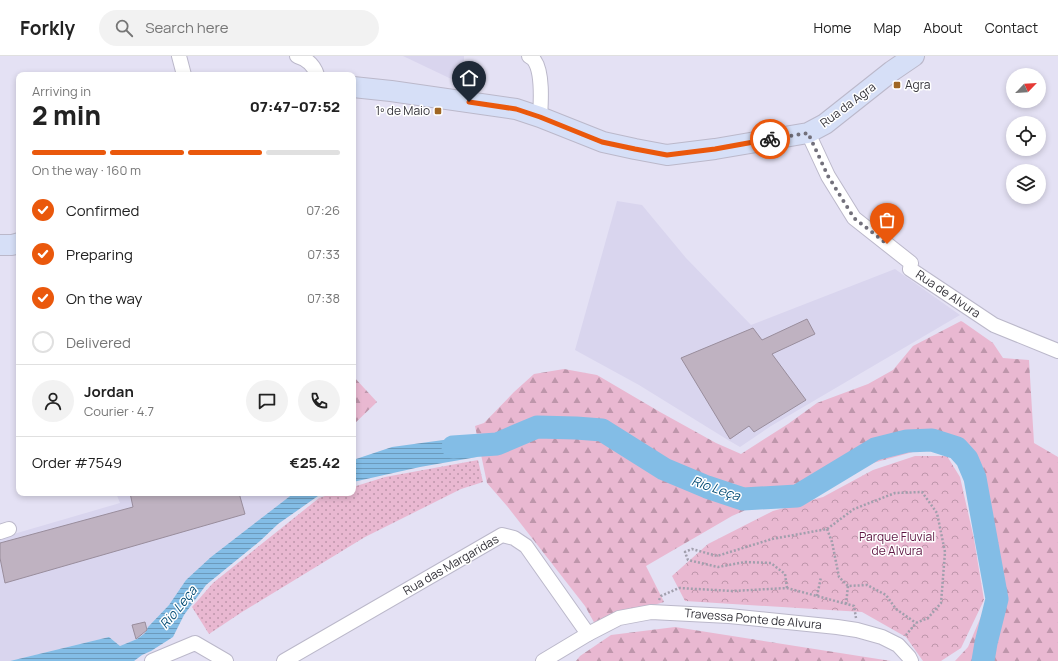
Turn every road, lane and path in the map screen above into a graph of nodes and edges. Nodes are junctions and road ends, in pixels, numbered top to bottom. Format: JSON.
{"nodes":[{"id":1,"x":180,"y":56,"type":"edge"},
{"id":2,"x":296,"y":56,"type":"edge"},
{"id":3,"x":529,"y":56,"type":"edge"},
{"id":4,"x":914,"y":56,"type":"edge"},
{"id":5,"x":183,"y":72,"type":"edge"},
{"id":6,"x":316,"y":72,"type":"edge"},
{"id":7,"x":356,"y":87,"type":"edge"},
{"id":8,"x":540,"y":117,"type":"junction"},
{"id":9,"x":808,"y":133,"type":"junction"},
{"id":10,"x":1058,"y":351,"type":"edge"},
{"id":11,"x":827,"y":529,"type":"junction"},
{"id":12,"x":821,"y":577,"type":"dead end"},
{"id":13,"x":848,"y":586,"type":"junction"},
{"id":14,"x":787,"y":588,"type":"junction"},
{"id":15,"x":816,"y":596,"type":"junction"},
{"id":16,"x":846,"y":604,"type":"junction"},
{"id":17,"x":651,"y":612,"type":"junction"},
{"id":18,"x":916,"y":623,"type":"junction"},
{"id":19,"x":857,"y":630,"type":"junction"},
{"id":20,"x":588,"y":634,"type":"junction"},
{"id":21,"x":898,"y":645,"type":"junction"},
{"id":22,"x":152,"y":661,"type":"edge"},
{"id":23,"x":226,"y":661,"type":"edge"},
{"id":24,"x":284,"y":661,"type":"edge"},
{"id":25,"x":542,"y":661,"type":"edge"},
{"id":26,"x":911,"y":661,"type":"edge"}],
"edges":[{"from":1,"to":5,"type":"street"},
{"from":2,"to":6,"type":"street"},
{"from":3,"to":8,"type":"street"},
{"from":4,"to":9,"type":"main road","name":"Rua da Agra"},
{"from":7,"to":8,"type":"main road","name":"Rua da Agra"},
{"from":8,"to":9,"type":"main road","name":"Rua da Agra"},
{"from":9,"to":10,"type":"street","name":"Rua de Alvura"},
{"from":11,"to":13,"type":"path"},
{"from":11,"to":14,"type":"path"},
{"from":11,"to":18,"type":"path"},
{"from":12,"to":15,"type":"path"},
{"from":13,"to":16,"type":"path"},
{"from":13,"to":18,"type":"path"},
{"from":14,"to":15,"type":"path"},
{"from":14,"to":17,"type":"path"},
{"from":15,"to":16,"type":"path"},
{"from":16,"to":19,"type":"path"},
{"from":17,"to":19,"type":"street","name":"Travessa Ponte de Alvura"},
{"from":17,"to":20,"type":"street","name":"Travessa Ponte de Alvura"},
{"from":18,"to":21,"type":"path"},
{"from":19,"to":21,"type":"street","name":"Travessa Ponte de Alvura"},
{"from":20,"to":24,"type":"street","name":"Rua das Margaridas"},
{"from":20,"to":25,"type":"street","name":"Travessa Ponte de Alvura"},
{"from":21,"to":26,"type":"street","name":"Travessa Ponte de Alvura"},
{"from":22,"to":23,"type":"street"}]}
